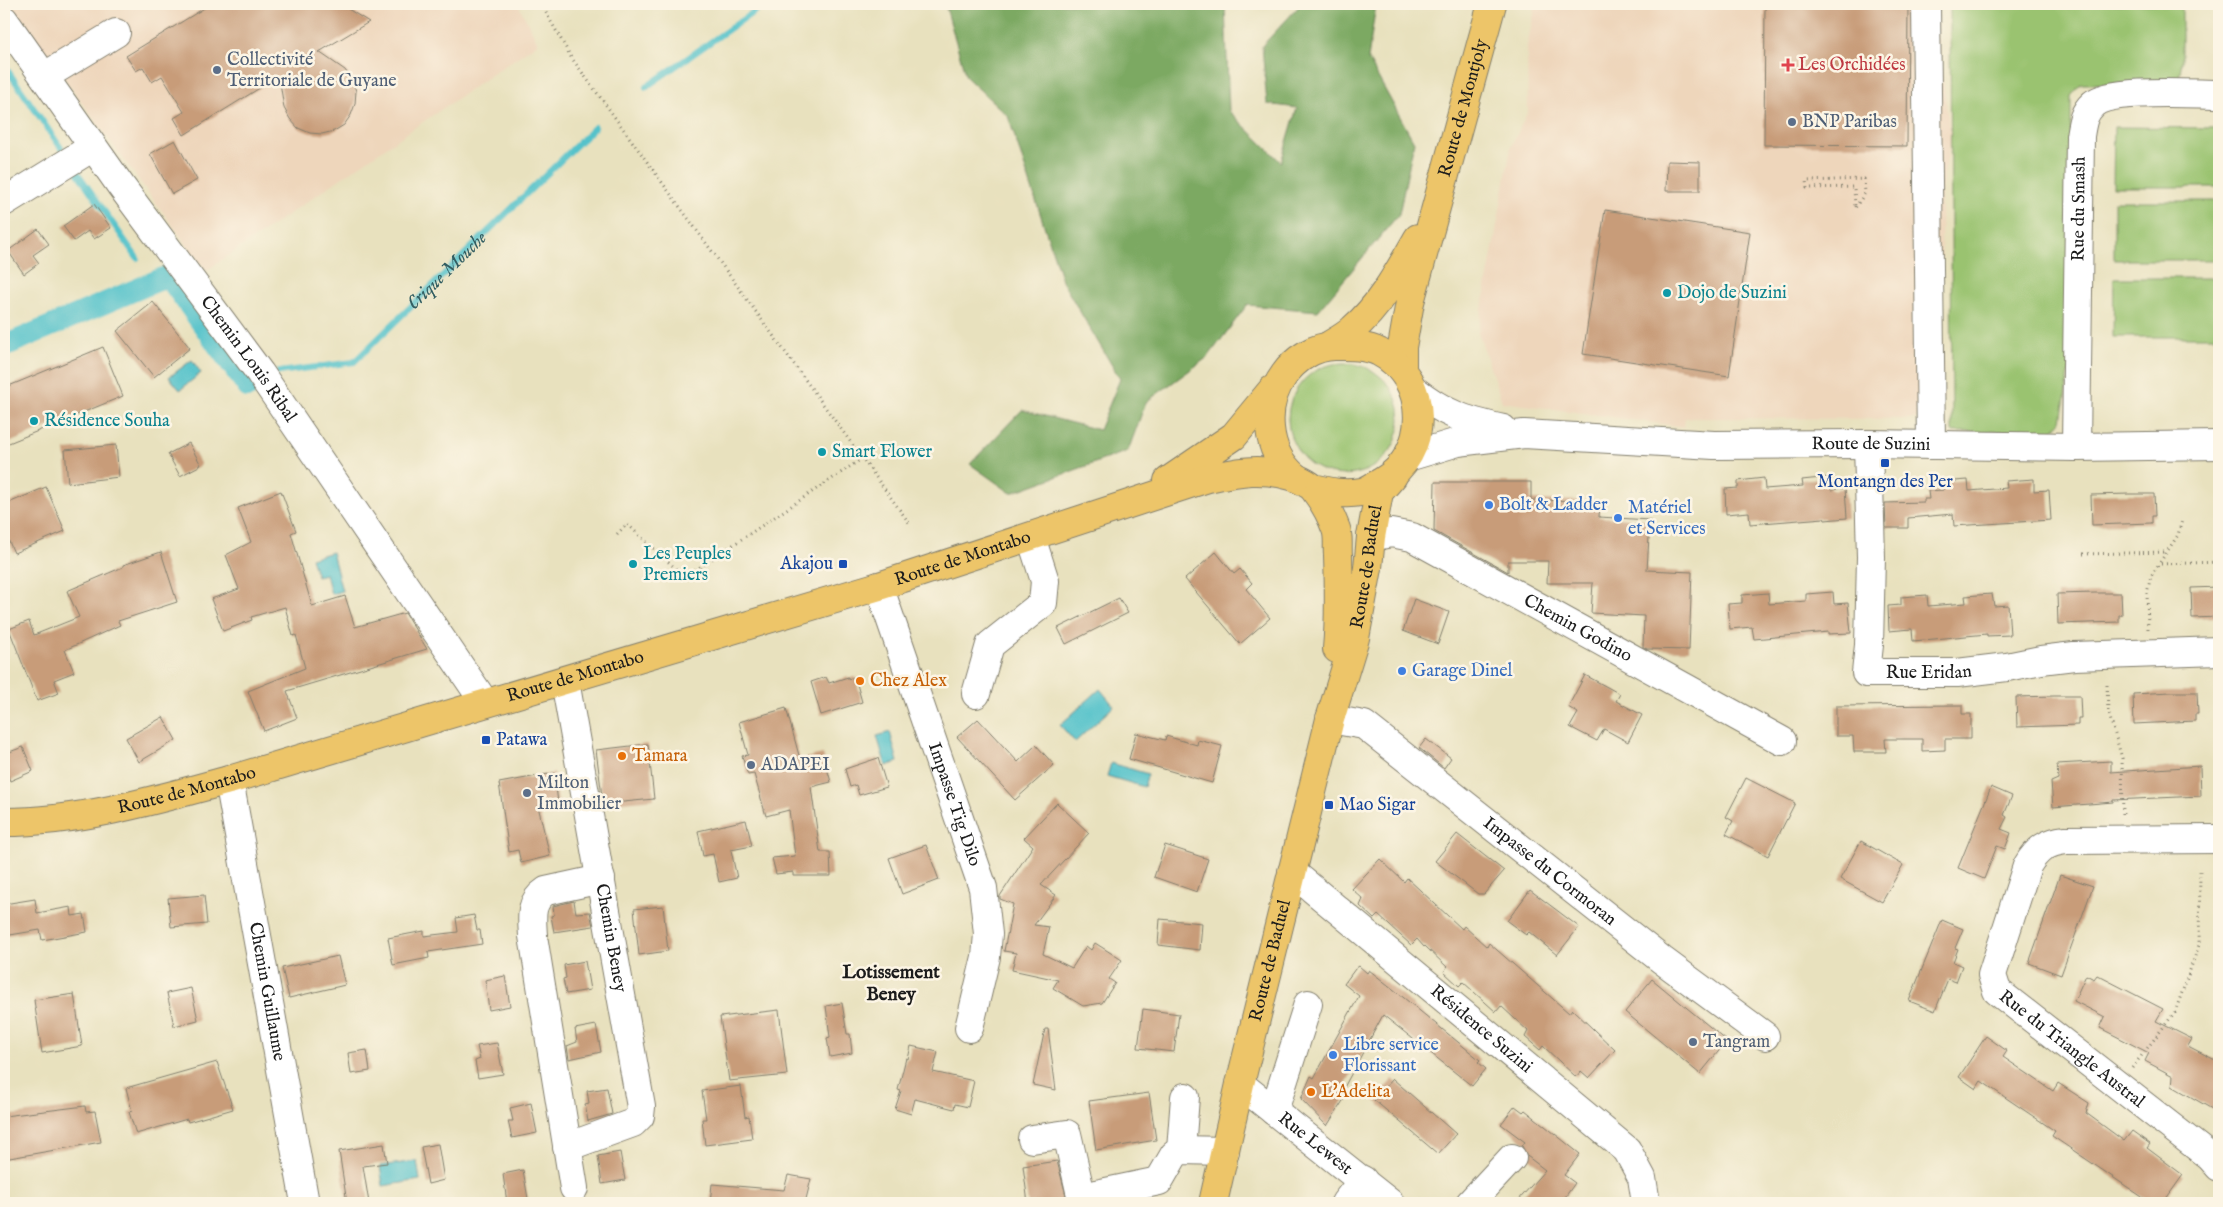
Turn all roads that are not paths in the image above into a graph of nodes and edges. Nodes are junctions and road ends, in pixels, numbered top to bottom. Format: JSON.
{"nodes":[{"id":1,"x":1492,"y":4,"type":"edge"},
{"id":2,"x":1926,"y":4,"type":"edge"},
{"id":3,"x":4,"y":20,"type":"edge"},
{"id":4,"x":116,"y":33,"type":"dead end"},
{"id":5,"x":45,"y":76,"type":"junction"},
{"id":6,"x":2219,"y":94,"type":"edge"},
{"id":7,"x":93,"y":147,"type":"junction"},
{"id":8,"x":4,"y":202,"type":"edge"},
{"id":9,"x":1434,"y":211,"type":"junction"},
{"id":10,"x":1328,"y":346,"type":"junction"},
{"id":11,"x":1407,"y":380,"type":"junction"},
{"id":12,"x":1275,"y":387,"type":"junction"},
{"id":13,"x":1524,"y":434,"type":"junction"},
{"id":14,"x":1868,"y":444,"type":"junction"},
{"id":15,"x":1931,"y":445,"type":"junction"},
{"id":16,"x":2219,"y":445,"type":"edge"},
{"id":17,"x":2076,"y":447,"type":"junction"},
{"id":18,"x":1401,"y":466,"type":"junction"},
{"id":19,"x":1304,"y":482,"type":"junction"},
{"id":20,"x":1140,"y":500,"type":"junction"},
{"id":21,"x":1031,"y":537,"type":"junction"},
{"id":22,"x":1371,"y":537,"type":"junction"},
{"id":23,"x":879,"y":586,"type":"junction"},
{"id":24,"x":2219,"y":651,"type":"edge"},
{"id":25,"x":564,"y":681,"type":"junction"},
{"id":26,"x":976,"y":694,"type":"dead end"},
{"id":27,"x":485,"y":703,"type":"junction"},
{"id":28,"x":1330,"y":720,"type":"junction"},
{"id":29,"x":1782,"y":740,"type":"dead end"},
{"id":30,"x":229,"y":780,"type":"junction"},
{"id":31,"x":4,"y":822,"type":"edge"},
{"id":32,"x":2219,"y":839,"type":"edge"},
{"id":33,"x":1292,"y":872,"type":"junction"},
{"id":34,"x":601,"y":879,"type":"junction"},
{"id":35,"x":1308,"y":1004,"type":"dead end"},
{"id":36,"x":968,"y":1028,"type":"dead end"},
{"id":37,"x":1765,"y":1036,"type":"dead end"},
{"id":38,"x":1240,"y":1084,"type":"junction"},
{"id":39,"x":1185,"y":1097,"type":"dead end"},
{"id":40,"x":1274,"y":1111,"type":"junction"},
{"id":41,"x":1032,"y":1139,"type":"dead end"},
{"id":42,"x":567,"y":1147,"type":"junction"},
{"id":43,"x":1181,"y":1150,"type":"junction"},
{"id":44,"x":1225,"y":1151,"type":"junction"},
{"id":45,"x":1512,"y":1158,"type":"dead end"},
{"id":46,"x":2219,"y":1167,"type":"edge"},
{"id":47,"x":574,"y":1188,"type":"dead end"},
{"id":48,"x":1378,"y":1196,"type":"edge"},
{"id":49,"x":305,"y":1203,"type":"edge"},
{"id":50,"x":1213,"y":1203,"type":"edge"},
{"id":51,"x":1345,"y":1203,"type":"edge"},
{"id":52,"x":1470,"y":1203,"type":"edge"},
{"id":53,"x":1646,"y":1203,"type":"edge"}],
"edges":[{"from":1,"to":9,"type":"main road","name":"Route de Montjoly"},
{"from":2,"to":15,"type":"street"},
{"from":3,"to":5,"type":"street","name":"Chemin Louis Ribal"},
{"from":4,"to":5,"type":"street"},
{"from":5,"to":7,"type":"street","name":"Chemin Louis Ribal"},
{"from":6,"to":17,"type":"street","name":"Rue du Smash"},
{"from":7,"to":8,"type":"street"},
{"from":7,"to":27,"type":"street","name":"Chemin Louis Ribal"},
{"from":9,"to":10,"type":"main road","name":"Route de Montjoly"},
{"from":9,"to":11,"type":"main road","name":"Route de Montjoly"},
{"from":10,"to":11,"type":"main road"},
{"from":10,"to":12,"type":"main road"},
{"from":11,"to":13,"type":"street","name":"Route de Suzini"},
{"from":11,"to":18,"type":"main road"},
{"from":12,"to":19,"type":"main road"},
{"from":12,"to":20,"type":"main road","name":"Route de Montabo"},
{"from":13,"to":14,"type":"street","name":"Route de Suzini"},
{"from":13,"to":18,"type":"street","name":"Route de Suzini"},
{"from":14,"to":15,"type":"street","name":"Route de Suzini"},
{"from":14,"to":24,"type":"street","name":"Rue Eridan"},
{"from":15,"to":17,"type":"street","name":"Route de Suzini"},
{"from":16,"to":17,"type":"street","name":"Route de Suzini"},
{"from":18,"to":19,"type":"main road"},
{"from":18,"to":22,"type":"main road","name":"Route de Baduel"},
{"from":19,"to":20,"type":"main road","name":"Route de Montabo"},
{"from":19,"to":28,"type":"main road","name":"Route de Baduel"},
{"from":20,"to":21,"type":"main road","name":"Route de Montabo"},
{"from":21,"to":23,"type":"main road","name":"Route de Montabo"},
{"from":21,"to":26,"type":"street"},
{"from":22,"to":28,"type":"main road","name":"Route de Baduel"},
{"from":22,"to":29,"type":"street","name":"Chemin Godino"},
{"from":23,"to":25,"type":"main road","name":"Route de Montabo"},
{"from":23,"to":36,"type":"street","name":"Impasse Tig Dilo"},
{"from":25,"to":27,"type":"main road","name":"Route de Montabo"},
{"from":25,"to":34,"type":"street","name":"Chemin Beney"},
{"from":27,"to":30,"type":"main road","name":"Route de Montabo"},
{"from":28,"to":33,"type":"main road","name":"Route de Baduel"},
{"from":28,"to":37,"type":"street","name":"Impasse du Cormoran"},
{"from":30,"to":31,"type":"main road","name":"Route de Montabo"},
{"from":30,"to":49,"type":"street","name":"Chemin Guillaume"},
{"from":32,"to":46,"type":"street","name":"Rue du Triangle Austral"},
{"from":33,"to":38,"type":"main road","name":"Route de Baduel"},
{"from":33,"to":53,"type":"street","name":"Résidence Suzini"},
{"from":34,"to":42,"type":"street"},
{"from":34,"to":42,"type":"street","name":"Chemin Beney"},
{"from":35,"to":40,"type":"street"},
{"from":38,"to":40,"type":"street","name":"Rue Lewest"},
{"from":38,"to":44,"type":"main road","name":"Route de Baduel"},
{"from":39,"to":43,"type":"street"},
{"from":40,"to":48,"type":"street","name":"Rue Lewest"},
{"from":41,"to":43,"type":"street"},
{"from":42,"to":47,"type":"street"},
{"from":43,"to":44,"type":"street"},
{"from":44,"to":50,"type":"main road","name":"Route de Baduel"},
{"from":45,"to":52,"type":"street"},
{"from":48,"to":51,"type":"street"}]}
